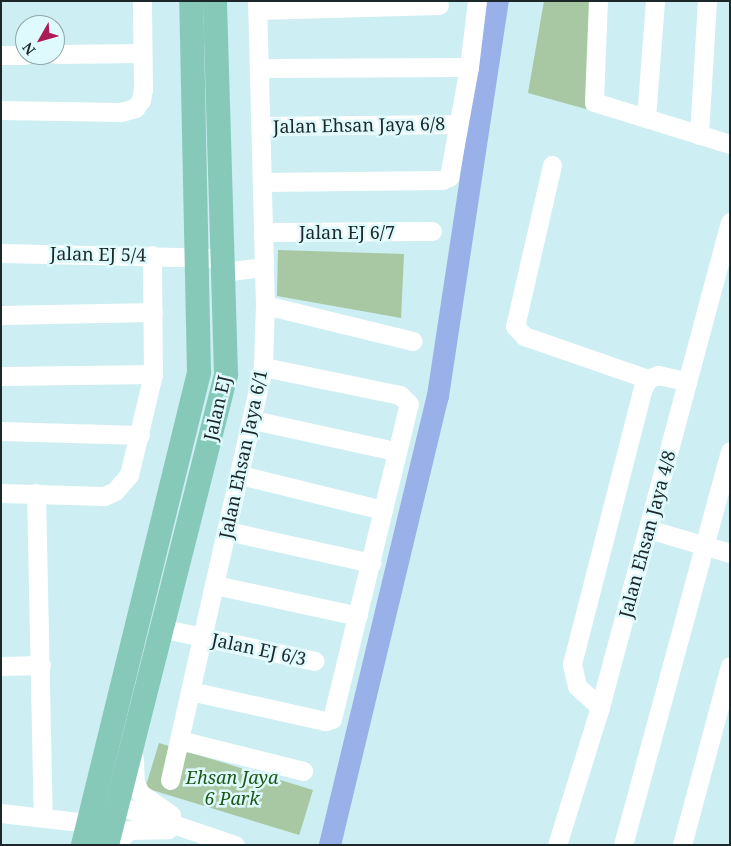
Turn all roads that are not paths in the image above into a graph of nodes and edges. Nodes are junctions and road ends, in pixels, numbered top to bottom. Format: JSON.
{"nodes":[{"id":1,"x":142,"y":1,"type":"edge"},
{"id":2,"x":191,"y":1,"type":"edge"},
{"id":3,"x":215,"y":1,"type":"edge"},
{"id":4,"x":477,"y":1,"type":"edge"},
{"id":5,"x":598,"y":1,"type":"edge"},
{"id":6,"x":655,"y":1,"type":"edge"},
{"id":7,"x":707,"y":1,"type":"edge"},
{"id":8,"x":439,"y":5,"type":"dead end"},
{"id":9,"x":257,"y":6,"type":"edge"},
{"id":10,"x":142,"y":52,"type":"junction"},
{"id":11,"x":65,"y":54,"type":"edge"},
{"id":12,"x":15,"y":55,"type":"edge"},
{"id":13,"x":1,"y":56,"type":"edge"},
{"id":14,"x":469,"y":67,"type":"junction"},
{"id":15,"x":259,"y":68,"type":"junction"},
{"id":16,"x":1,"y":110,"type":"edge"},
{"id":17,"x":646,"y":118,"type":"junction"},
{"id":18,"x":458,"y":124,"type":"junction"},
{"id":19,"x":260,"y":126,"type":"junction"},
{"id":20,"x":699,"y":135,"type":"junction"},
{"id":21,"x":730,"y":144,"type":"edge"},
{"id":22,"x":552,"y":165,"type":"dead end"},
{"id":23,"x":262,"y":182,"type":"junction"},
{"id":24,"x":730,"y":222,"type":"edge"},
{"id":25,"x":432,"y":231,"type":"dead end"},
{"id":26,"x":263,"y":232,"type":"junction"},
{"id":27,"x":1,"y":253,"type":"edge"},
{"id":28,"x":152,"y":255,"type":"junction"},
{"id":29,"x":194,"y":257,"type":"junction"},
{"id":30,"x":222,"y":265,"type":"junction"},
{"id":31,"x":264,"y":267,"type":"junction"},
{"id":32,"x":264,"y":304,"type":"junction"},
{"id":33,"x":153,"y":312,"type":"junction"},
{"id":34,"x":1,"y":315,"type":"edge"},
{"id":35,"x":413,"y":341,"type":"dead end"},
{"id":36,"x":262,"y":367,"type":"junction"},
{"id":37,"x":153,"y":374,"type":"junction"},
{"id":38,"x":1,"y":376,"type":"edge"},
{"id":39,"x":648,"y":378,"type":"junction"},
{"id":40,"x":687,"y":381,"type":"junction"},
{"id":41,"x":253,"y":420,"type":"junction"},
{"id":42,"x":1,"y":432,"type":"edge"},
{"id":43,"x":140,"y":435,"type":"junction"},
{"id":44,"x":386,"y":449,"type":"dead end"},
{"id":45,"x":730,"y":451,"type":"edge"},
{"id":46,"x":240,"y":475,"type":"junction"},
{"id":47,"x":1,"y":493,"type":"edge"},
{"id":48,"x":36,"y":493,"type":"junction"},
{"id":49,"x":384,"y":510,"type":"junction"},
{"id":50,"x":648,"y":529,"type":"junction"},
{"id":51,"x":227,"y":531,"type":"junction"},
{"id":52,"x":704,"y":546,"type":"junction"},
{"id":53,"x":730,"y":553,"type":"edge"},
{"id":54,"x":371,"y":563,"type":"junction"},
{"id":55,"x":215,"y":585,"type":"junction"},
{"id":56,"x":358,"y":616,"type":"junction"},
{"id":57,"x":160,"y":628,"type":"junction"},
{"id":58,"x":203,"y":637,"type":"junction"},
{"id":59,"x":315,"y":661,"type":"dead end"},
{"id":60,"x":41,"y":665,"type":"junction"},
{"id":61,"x":1,"y":666,"type":"edge"},
{"id":62,"x":730,"y":666,"type":"edge"},
{"id":63,"x":190,"y":691,"type":"junction"},
{"id":64,"x":600,"y":707,"type":"junction"},
{"id":65,"x":722,"y":729,"type":"edge"},
{"id":66,"x":179,"y":740,"type":"junction"},
{"id":67,"x":134,"y":744,"type":"junction"},
{"id":68,"x":302,"y":771,"type":"dead end"},
{"id":69,"x":170,"y":780,"type":"dead end"},
{"id":70,"x":95,"y":797,"type":"junction"},
{"id":71,"x":117,"y":805,"type":"junction"},
{"id":72,"x":1,"y":813,"type":"edge"},
{"id":73,"x":43,"y":817,"type":"junction"},
{"id":74,"x":194,"y":831,"type":"junction"},
{"id":75,"x":85,"y":834,"type":"edge"},
{"id":76,"x":108,"y":845,"type":"edge"},
{"id":77,"x":114,"y":845,"type":"edge"},
{"id":78,"x":236,"y":845,"type":"edge"},
{"id":79,"x":557,"y":845,"type":"edge"},
{"id":80,"x":623,"y":845,"type":"edge"},
{"id":81,"x":682,"y":845,"type":"edge"}],
"edges":[{"from":1,"to":10,"type":"street"},
{"from":2,"to":29,"type":"main road","name":"Jalan EJ"},
{"from":3,"to":30,"type":"main road","name":"Jalan EJ"},
{"from":4,"to":14,"type":"street"},
{"from":5,"to":17,"type":"street"},
{"from":6,"to":17,"type":"street"},
{"from":7,"to":20,"type":"street"},
{"from":8,"to":9,"type":"street"},
{"from":9,"to":15,"type":"street","name":"Jalan Ehsan Jaya 6/1"},
{"from":10,"to":11,"type":"street"},
{"from":10,"to":16,"type":"street"},
{"from":12,"to":13,"type":"street"},
{"from":14,"to":15,"type":"street"},
{"from":14,"to":18,"type":"street"},
{"from":15,"to":19,"type":"street","name":"Jalan Ehsan Jaya 6/1"},
{"from":17,"to":20,"type":"street"},
{"from":18,"to":19,"type":"street","name":"Jalan Ehsan Jaya 6/8"},
{"from":18,"to":23,"type":"street"},
{"from":19,"to":23,"type":"street","name":"Jalan Ehsan Jaya 6/1"},
{"from":20,"to":21,"type":"street"},
{"from":22,"to":39,"type":"street"},
{"from":23,"to":26,"type":"street","name":"Jalan Ehsan Jaya 6/1"},
{"from":24,"to":40,"type":"street","name":"Jalan Ehsan Jaya 4/8"},
{"from":25,"to":26,"type":"street","name":"Jalan EJ 6/7"},
{"from":26,"to":31,"type":"street","name":"Jalan Ehsan Jaya 6/1"},
{"from":27,"to":28,"type":"street","name":"Jalan EJ 5/4"},
{"from":28,"to":29,"type":"street","name":"Jalan EJ 5/4"},
{"from":28,"to":33,"type":"street"},
{"from":29,"to":30,"type":"street","name":"Jalan EJ 5/4"},
{"from":29,"to":70,"type":"main road","name":"Jalan EJ"},
{"from":30,"to":31,"type":"street","name":"Jalan EJ 5/4"},
{"from":30,"to":57,"type":"main road","name":"Jalan EJ"},
{"from":31,"to":32,"type":"street","name":"Jalan Ehsan Jaya 6/1"},
{"from":32,"to":35,"type":"street"},
{"from":32,"to":36,"type":"street","name":"Jalan Ehsan Jaya 6/1"},
{"from":33,"to":34,"type":"street"},
{"from":33,"to":37,"type":"street"},
{"from":36,"to":41,"type":"street","name":"Jalan Ehsan Jaya 6/1"},
{"from":36,"to":49,"type":"street"},
{"from":37,"to":38,"type":"street"},
{"from":37,"to":43,"type":"street"},
{"from":39,"to":40,"type":"street"},
{"from":39,"to":64,"type":"street"},
{"from":40,"to":50,"type":"street","name":"Jalan Ehsan Jaya 4/8"},
{"from":41,"to":44,"type":"street"},
{"from":41,"to":46,"type":"street","name":"Jalan Ehsan Jaya 6/1"},
{"from":42,"to":43,"type":"street"},
{"from":43,"to":48,"type":"street"},
{"from":45,"to":52,"type":"street"},
{"from":46,"to":49,"type":"street"},
{"from":46,"to":51,"type":"street","name":"Jalan Ehsan Jaya 6/1"},
{"from":47,"to":48,"type":"street"},
{"from":48,"to":60,"type":"street"},
{"from":49,"to":54,"type":"street"},
{"from":50,"to":52,"type":"street"},
{"from":50,"to":64,"type":"street","name":"Jalan Ehsan Jaya 4/8"},
{"from":51,"to":54,"type":"street"},
{"from":51,"to":55,"type":"street","name":"Jalan Ehsan Jaya 6/1"},
{"from":52,"to":53,"type":"street"},
{"from":52,"to":80,"type":"street"},
{"from":54,"to":56,"type":"street"},
{"from":55,"to":56,"type":"street"},
{"from":55,"to":58,"type":"street","name":"Jalan Ehsan Jaya 6/1"},
{"from":56,"to":63,"type":"street"},
{"from":57,"to":58,"type":"street","name":"Jalan EJ 6/3"},
{"from":57,"to":67,"type":"main road","name":"Jalan EJ"},
{"from":58,"to":59,"type":"street","name":"Jalan EJ 6/3"},
{"from":58,"to":63,"type":"street","name":"Jalan Ehsan Jaya 6/1"},
{"from":60,"to":61,"type":"street"},
{"from":60,"to":73,"type":"street"},
{"from":62,"to":65,"type":"street"},
{"from":63,"to":66,"type":"street","name":"Jalan Ehsan Jaya 6/1"},
{"from":64,"to":79,"type":"street","name":"Jalan Ehsan Jaya 4/8"},
{"from":65,"to":81,"type":"street"},
{"from":66,"to":68,"type":"street"},
{"from":66,"to":69,"type":"street","name":"Jalan Ehsan Jaya 6/1"},
{"from":67,"to":71,"type":"main road","name":"Jalan EJ"},
{"from":67,"to":74,"type":"street"},
{"from":70,"to":71,"type":"street"},
{"from":70,"to":75,"type":"main road","name":"Jalan EJ"},
{"from":71,"to":74,"type":"street"},
{"from":71,"to":76,"type":"main road","name":"Jalan EJ"},
{"from":72,"to":73,"type":"street"},
{"from":73,"to":75,"type":"street"},
{"from":74,"to":77,"type":"street"},
{"from":74,"to":78,"type":"street"}]}
